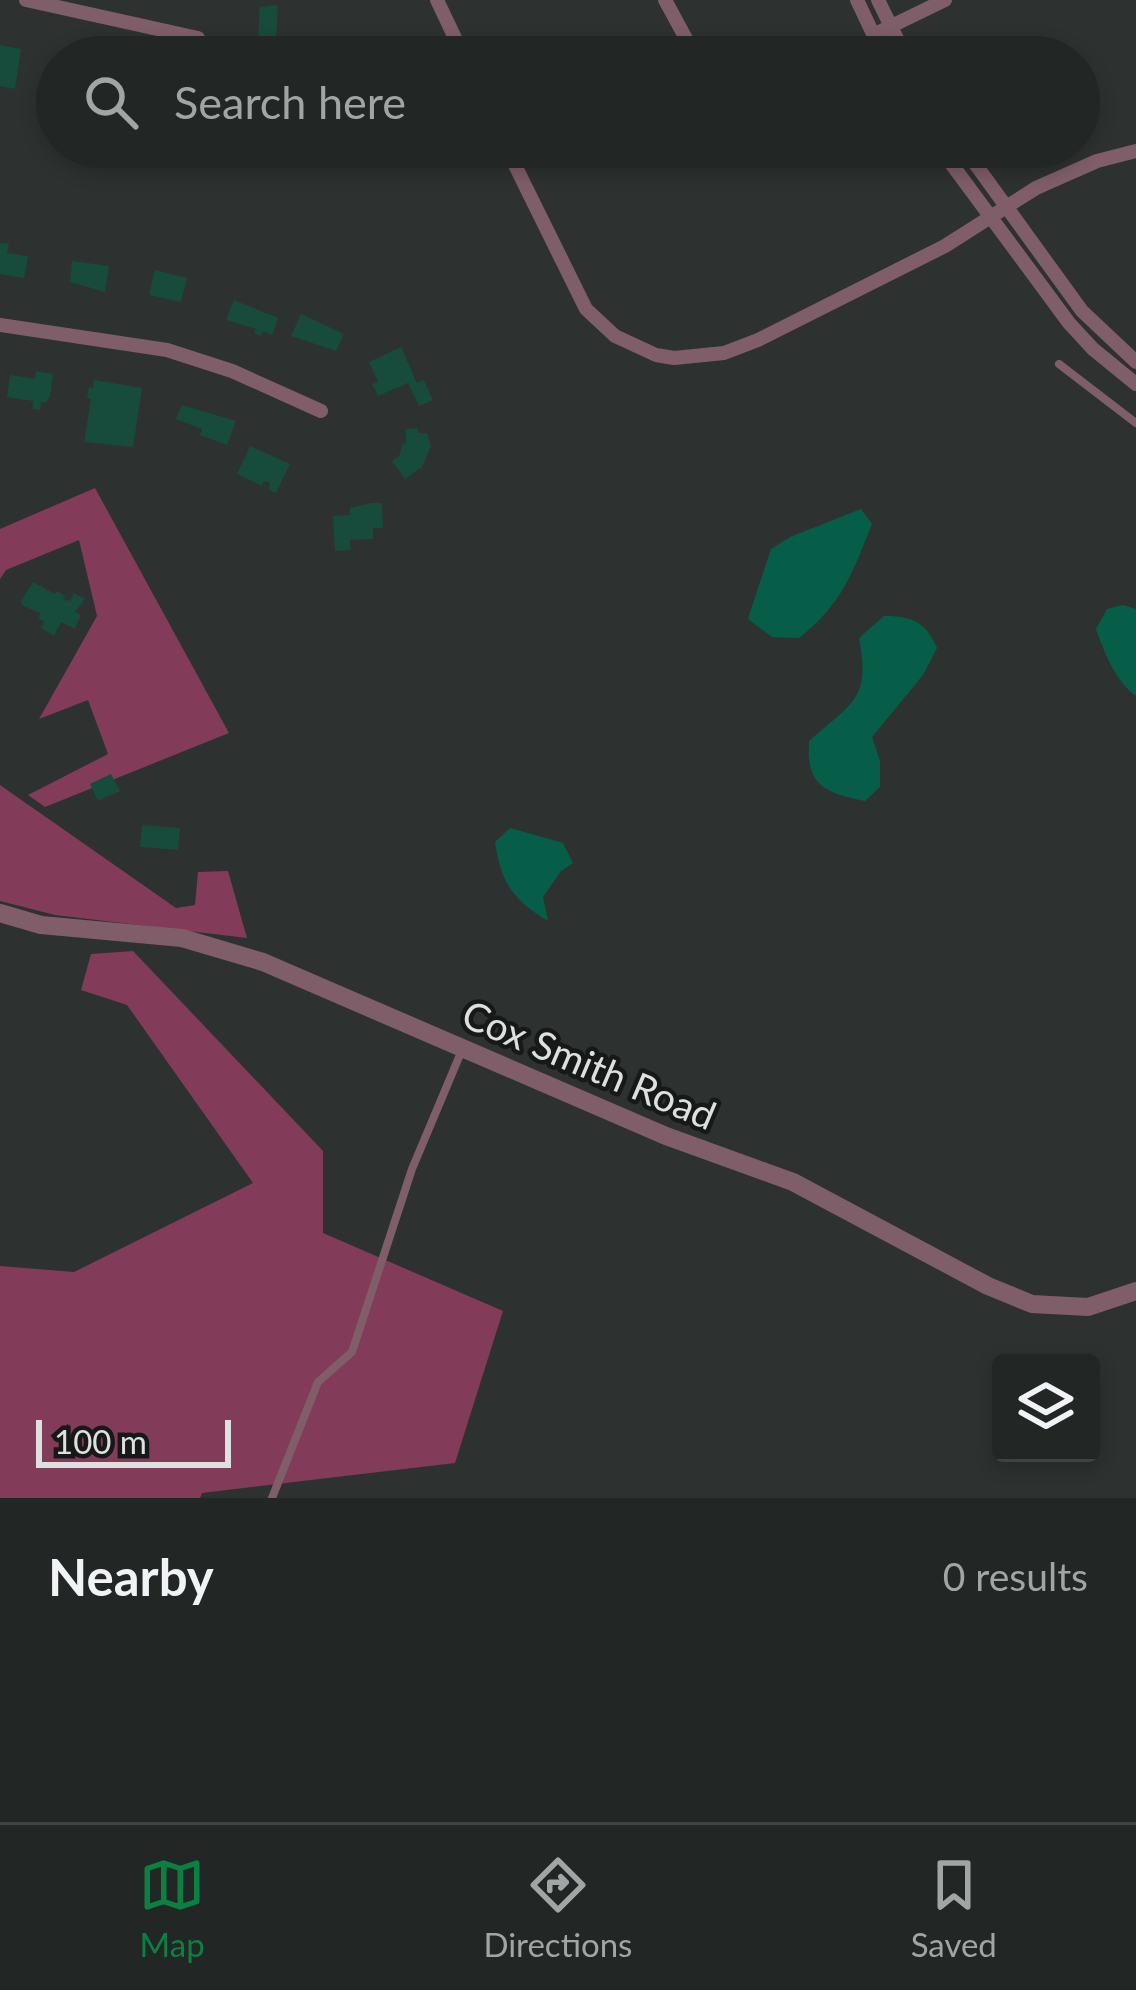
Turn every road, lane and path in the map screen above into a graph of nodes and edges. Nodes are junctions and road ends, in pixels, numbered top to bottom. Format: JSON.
{"nodes":[{"id":1,"x":30,"y":0,"type":"edge"},
{"id":2,"x":437,"y":0,"type":"edge"},
{"id":3,"x":665,"y":0,"type":"edge"},
{"id":4,"x":857,"y":0,"type":"edge"},
{"id":5,"x":878,"y":0,"type":"edge"},
{"id":6,"x":945,"y":0,"type":"edge"},
{"id":7,"x":891,"y":26,"type":"junction"},
{"id":8,"x":873,"y":35,"type":"joint"},
{"id":9,"x":189,"y":36,"type":"edge"},
{"id":10,"x":454,"y":36,"type":"edge"},
{"id":11,"x":685,"y":36,"type":"edge"},
{"id":12,"x":896,"y":36,"type":"edge"},
{"id":13,"x":1136,"y":152,"type":"edge"},
{"id":14,"x":1100,"y":160,"type":"edge"},
{"id":15,"x":516,"y":168,"type":"edge"},
{"id":16,"x":953,"y":168,"type":"edge"},
{"id":17,"x":978,"y":168,"type":"edge"},
{"id":18,"x":1081,"y":168,"type":"edge"},
{"id":19,"x":1005,"y":207,"type":"junction"},
{"id":20,"x":988,"y":218,"type":"junction"},
{"id":21,"x":1082,"y":311,"type":"junction"},
{"id":22,"x":1069,"y":323,"type":"junction"},
{"id":23,"x":0,"y":325,"type":"edge"},
{"id":24,"x":1136,"y":362,"type":"edge"},
{"id":25,"x":1059,"y":364,"type":"dead end"},
{"id":26,"x":1136,"y":384,"type":"edge"},
{"id":27,"x":321,"y":411,"type":"dead end"},
{"id":28,"x":1136,"y":423,"type":"edge"},
{"id":29,"x":0,"y":913,"type":"edge"},
{"id":30,"x":463,"y":1048,"type":"junction"},
{"id":31,"x":1136,"y":1291,"type":"edge"},
{"id":32,"x":272,"y":1498,"type":"edge"}],
"edges":[{"from":1,"to":9,"type":"street"},
{"from":2,"to":10,"type":"street"},
{"from":3,"to":11,"type":"street"},
{"from":4,"to":8,"type":"street"},
{"from":5,"to":7,"type":"street"},
{"from":6,"to":7,"type":"street"},
{"from":7,"to":8,"type":"street"},
{"from":7,"to":12,"type":"street"},
{"from":13,"to":14,"type":"street"},
{"from":15,"to":20,"type":"street"},
{"from":16,"to":20,"type":"street"},
{"from":17,"to":19,"type":"street"},
{"from":18,"to":19,"type":"street"},
{"from":19,"to":20,"type":"street"},
{"from":19,"to":21,"type":"street"},
{"from":20,"to":22,"type":"street"},
{"from":21,"to":22,"type":"lane"},
{"from":21,"to":24,"type":"street"},
{"from":22,"to":26,"type":"street"},
{"from":23,"to":27,"type":"street"},
{"from":25,"to":28,"type":"lane"},
{"from":29,"to":30,"type":"street","name":"Cox Smith Road"},
{"from":30,"to":31,"type":"street","name":"Cox Smith Road"},
{"from":30,"to":32,"type":"lane"}]}
